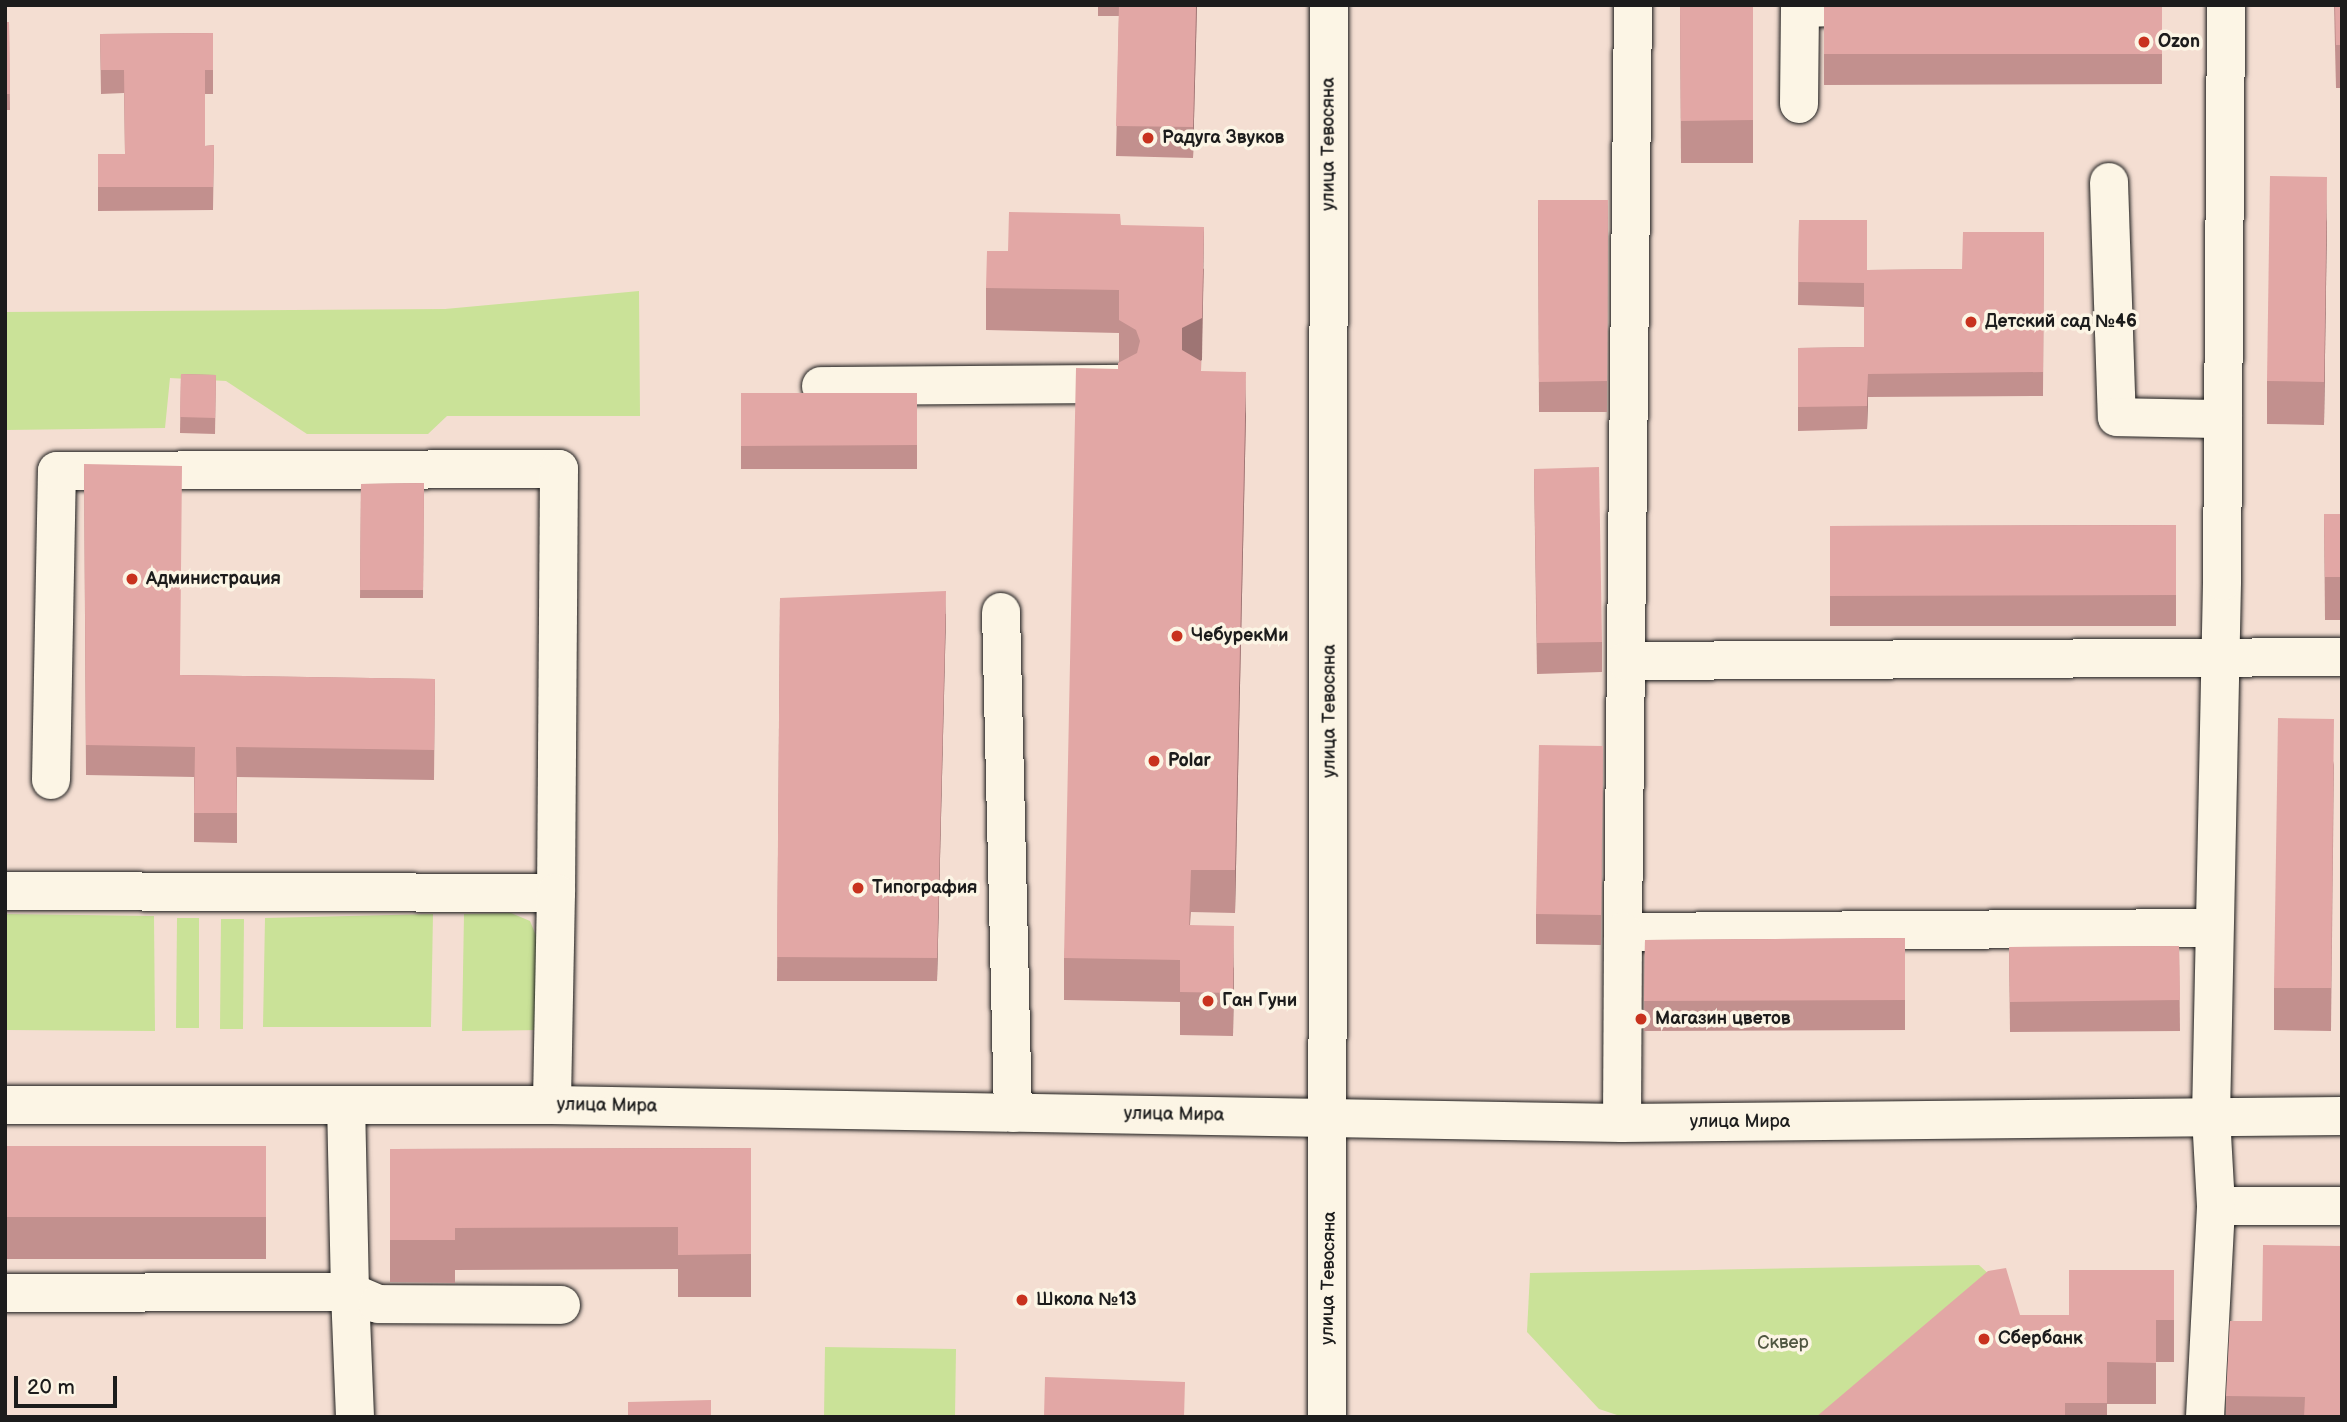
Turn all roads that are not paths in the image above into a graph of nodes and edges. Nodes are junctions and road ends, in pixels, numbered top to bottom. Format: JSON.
{"nodes":[{"id":1,"x":1329,"y":5,"type":"edge"},
{"id":2,"x":1633,"y":5,"type":"edge"},
{"id":3,"x":1914,"y":5,"type":"edge"},
{"id":4,"x":2226,"y":5,"type":"edge"},
{"id":5,"x":1799,"y":104,"type":"dead end"},
{"id":6,"x":2109,"y":182,"type":"dead end"},
{"id":7,"x":1118,"y":384,"type":"edge"},
{"id":8,"x":821,"y":386,"type":"dead end"},
{"id":9,"x":2223,"y":419,"type":"junction"},
{"id":10,"x":1001,"y":612,"type":"dead end"},
{"id":11,"x":2342,"y":657,"type":"edge"},
{"id":12,"x":1626,"y":661,"type":"junction"},
{"id":13,"x":2220,"y":661,"type":"junction"},
{"id":14,"x":51,"y":780,"type":"dead end"},
{"id":15,"x":5,"y":891,"type":"edge"},
{"id":16,"x":556,"y":893,"type":"junction"},
{"id":17,"x":2214,"y":928,"type":"junction"},
{"id":18,"x":1623,"y":932,"type":"junction"},
{"id":19,"x":5,"y":1105,"type":"edge"},
{"id":20,"x":346,"y":1105,"type":"junction"},
{"id":21,"x":552,"y":1105,"type":"junction"},
{"id":22,"x":1013,"y":1113,"type":"junction"},
{"id":23,"x":2342,"y":1116,"type":"edge"},
{"id":24,"x":2211,"y":1117,"type":"junction"},
{"id":25,"x":1330,"y":1118,"type":"junction"},
{"id":26,"x":1622,"y":1123,"type":"junction"},
{"id":27,"x":2216,"y":1206,"type":"junction"},
{"id":28,"x":2342,"y":1206,"type":"edge"},
{"id":29,"x":350,"y":1292,"type":"junction"},
{"id":30,"x":5,"y":1293,"type":"edge"},
{"id":31,"x":561,"y":1305,"type":"dead end"},
{"id":32,"x":355,"y":1417,"type":"edge"},
{"id":33,"x":1327,"y":1417,"type":"edge"},
{"id":34,"x":2205,"y":1417,"type":"edge"}],
"edges":[{"from":1,"to":25,"type":"main road","name":"улица Тевосяна"},
{"from":2,"to":12,"type":"main road"},
{"from":3,"to":5,"type":"main road"},
{"from":4,"to":9,"type":"main road"},
{"from":6,"to":9,"type":"main road"},
{"from":7,"to":8,"type":"main road"},
{"from":9,"to":13,"type":"main road"},
{"from":10,"to":22,"type":"main road"},
{"from":11,"to":13,"type":"main road"},
{"from":12,"to":13,"type":"main road"},
{"from":12,"to":18,"type":"main road"},
{"from":13,"to":17,"type":"main road"},
{"from":14,"to":16,"type":"main road"},
{"from":15,"to":16,"type":"main road"},
{"from":16,"to":21,"type":"main road"},
{"from":17,"to":18,"type":"main road"},
{"from":17,"to":24,"type":"main road"},
{"from":18,"to":26,"type":"main road"},
{"from":19,"to":20,"type":"main road","name":"улица Мира"},
{"from":20,"to":21,"type":"main road","name":"улица Мира"},
{"from":20,"to":29,"type":"main road"},
{"from":21,"to":22,"type":"main road","name":"улица Мира"},
{"from":22,"to":25,"type":"main road","name":"улица Мира"},
{"from":23,"to":24,"type":"main road","name":"улица Мира"},
{"from":24,"to":26,"type":"main road","name":"улица Мира"},
{"from":24,"to":27,"type":"main road"},
{"from":25,"to":26,"type":"main road","name":"улица Мира"},
{"from":25,"to":33,"type":"main road","name":"улица Тевосяна"},
{"from":27,"to":28,"type":"main road"},
{"from":27,"to":34,"type":"main road"},
{"from":29,"to":30,"type":"main road"},
{"from":29,"to":31,"type":"main road"},
{"from":29,"to":32,"type":"main road"}]}
